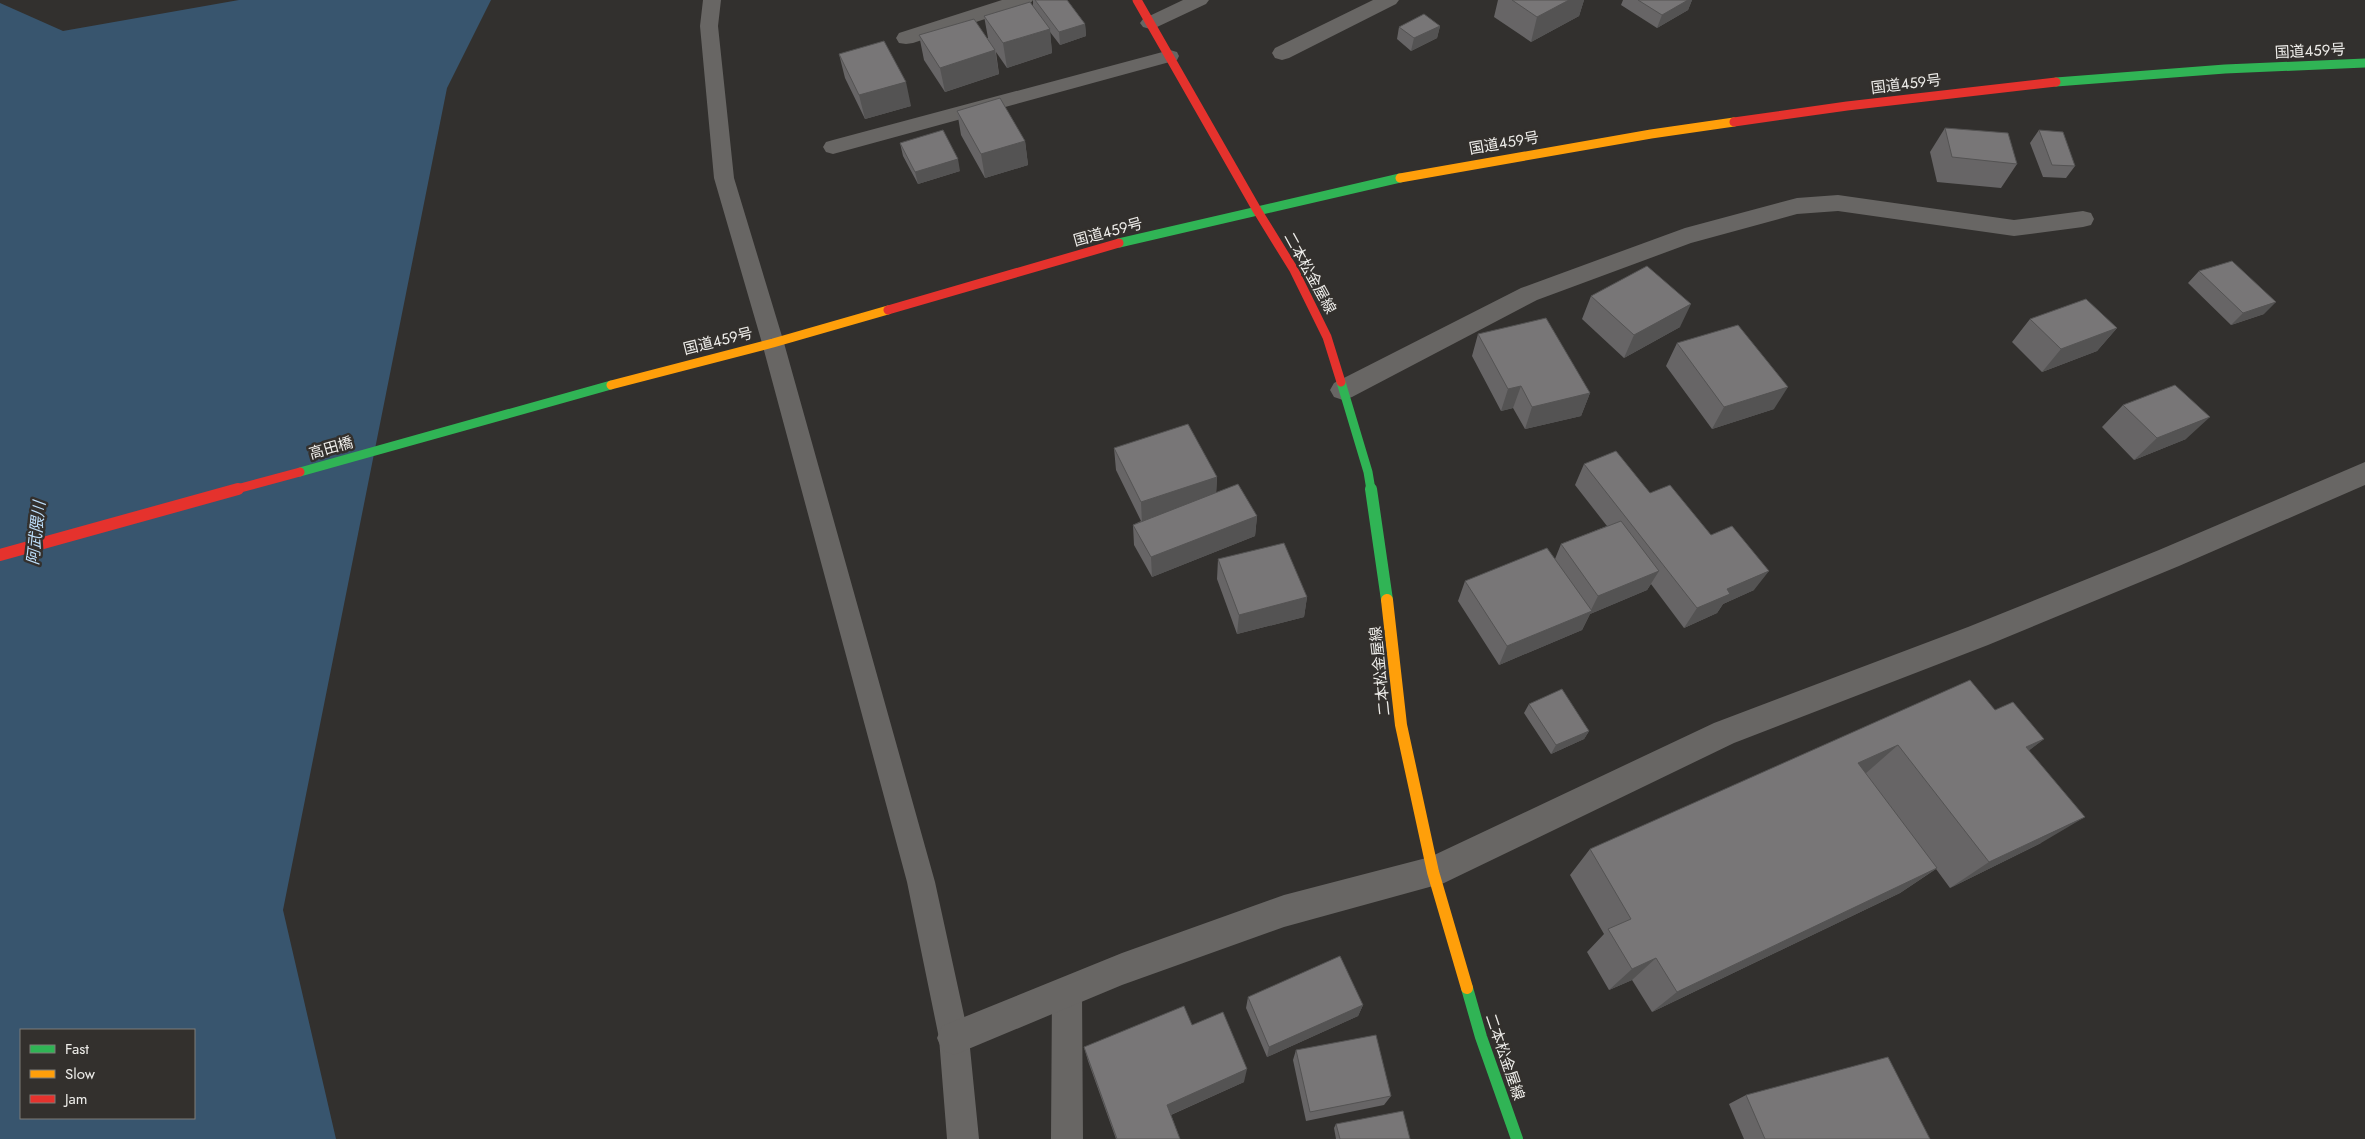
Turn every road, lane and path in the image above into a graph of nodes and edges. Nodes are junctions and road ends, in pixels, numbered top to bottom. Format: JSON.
{"nodes":[{"id":1,"x":712,"y":0,"type":"edge"},
{"id":2,"x":1022,"y":0,"type":"edge"},
{"id":3,"x":1137,"y":0,"type":"edge"},
{"id":4,"x":1199,"y":0,"type":"edge"},
{"id":5,"x":1390,"y":0,"type":"edge"},
{"id":6,"x":1150,"y":23,"type":"junction"},
{"id":7,"x":906,"y":38,"type":"dead end"},
{"id":8,"x":1282,"y":53,"type":"dead end"},
{"id":9,"x":1170,"y":56,"type":"junction"},
{"id":10,"x":2365,"y":63,"type":"edge"},
{"id":11,"x":834,"y":147,"type":"dead end"},
{"id":12,"x":1257,"y":210,"type":"junction"},
{"id":13,"x":2083,"y":219,"type":"dead end"},
{"id":14,"x":773,"y":343,"type":"junction"},
{"id":15,"x":669,"y":369,"type":"joint"},
{"id":16,"x":1343,"y":390,"type":"junction"},
{"id":17,"x":2365,"y":473,"type":"edge"},
{"id":18,"x":0,"y":555,"type":"edge"},
{"id":19,"x":1433,"y":872,"type":"junction"},
{"id":20,"x":1066,"y":992,"type":"junction"},
{"id":21,"x":954,"y":1038,"type":"junction"},
{"id":22,"x":963,"y":1139,"type":"edge"},
{"id":23,"x":1067,"y":1139,"type":"edge"},
{"id":24,"x":1517,"y":1139,"type":"edge"}],
"edges":[{"from":1,"to":14,"type":"lane"},
{"from":2,"to":7,"type":"street"},
{"from":3,"to":6,"type":"main road","name":"二本松金屋線"},
{"from":4,"to":6,"type":"street"},
{"from":5,"to":8,"type":"street"},
{"from":6,"to":9,"type":"main road","name":"二本松金屋線"},
{"from":9,"to":11,"type":"lane"},
{"from":9,"to":12,"type":"main road","name":"二本松金屋線"},
{"from":10,"to":12,"type":"main road","name":"国道459号"},
{"from":12,"to":14,"type":"main road","name":"国道459号"},
{"from":12,"to":16,"type":"main road","name":"二本松金屋線"},
{"from":13,"to":16,"type":"street"},
{"from":14,"to":15,"type":"main road","name":"国道459号"},
{"from":14,"to":21,"type":"lane"},
{"from":15,"to":18,"type":"main road","name":"高田橋"},
{"from":16,"to":19,"type":"main road","name":"二本松金屋線"},
{"from":17,"to":19,"type":"street"},
{"from":19,"to":20,"type":"street"},
{"from":19,"to":24,"type":"main road","name":"二本松金屋線"},
{"from":20,"to":21,"type":"street"},
{"from":20,"to":23,"type":"lane"},
{"from":21,"to":22,"type":"lane"}]}
